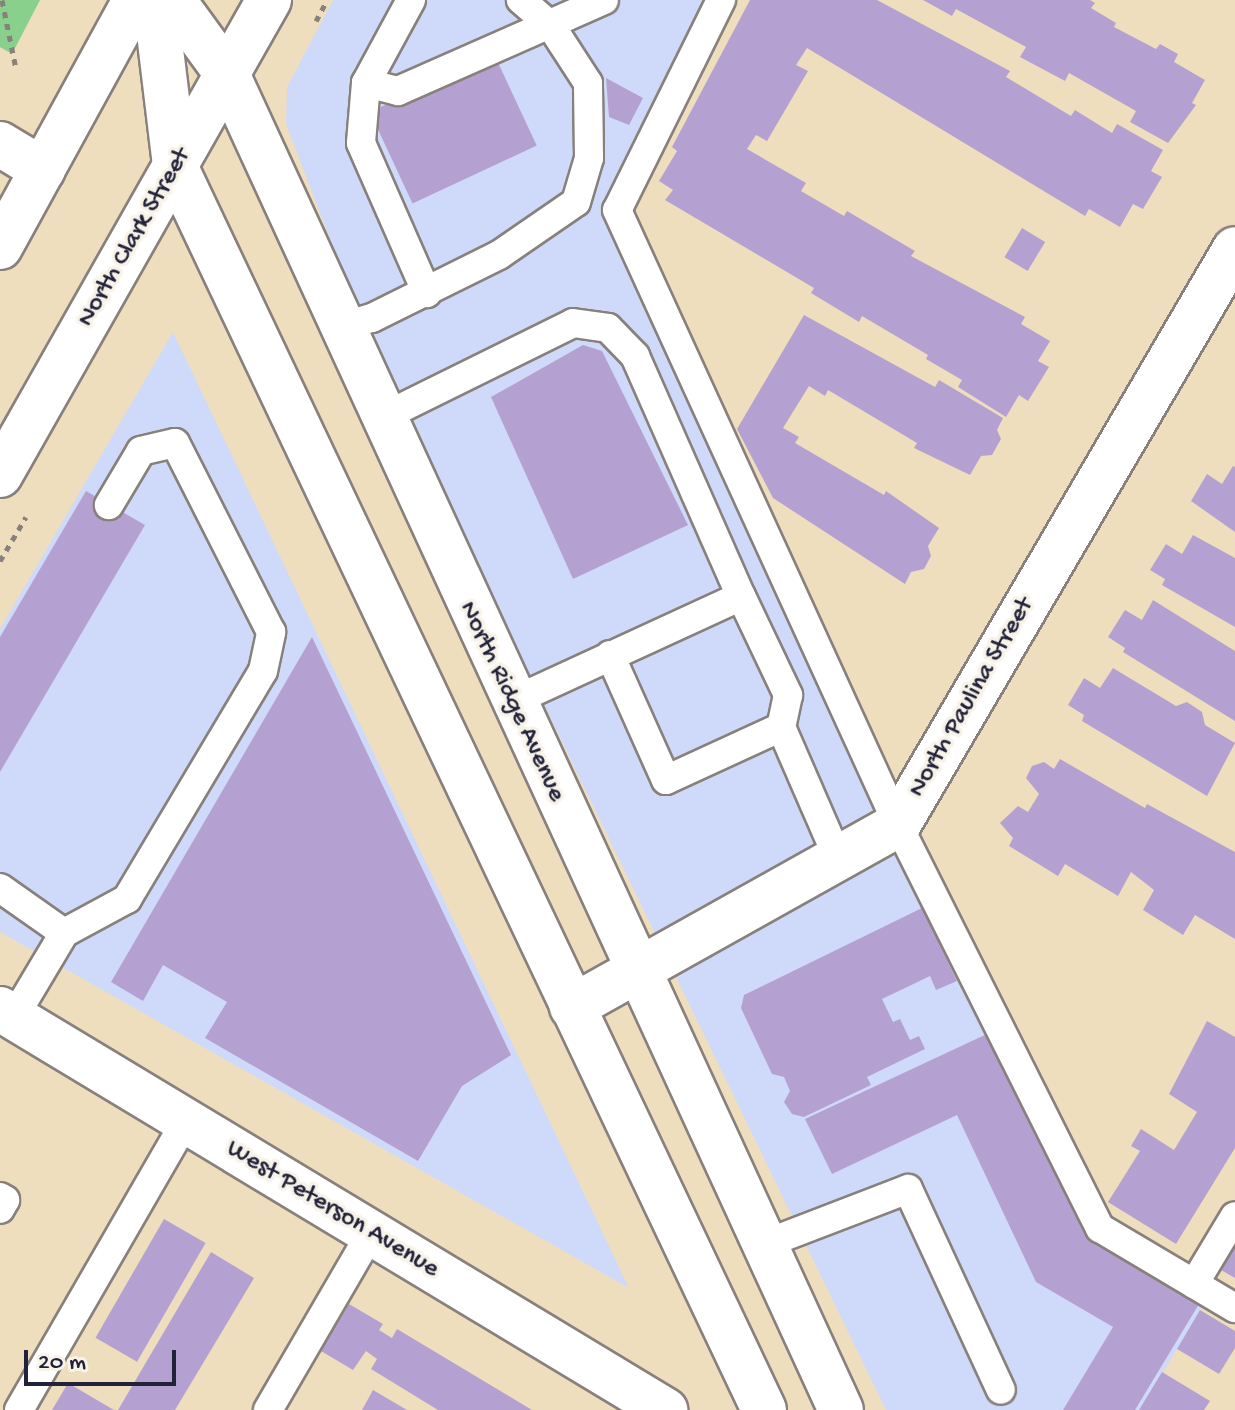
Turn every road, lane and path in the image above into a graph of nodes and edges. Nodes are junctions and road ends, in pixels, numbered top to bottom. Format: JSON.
{"nodes":[{"id":1,"x":2,"y":0,"type":"edge"},
{"id":2,"x":135,"y":0,"type":"edge"},
{"id":3,"x":155,"y":0,"type":"edge"},
{"id":4,"x":173,"y":0,"type":"edge"},
{"id":5,"x":269,"y":0,"type":"edge"},
{"id":6,"x":411,"y":0,"type":"edge"},
{"id":7,"x":521,"y":0,"type":"edge"},
{"id":8,"x":604,"y":0,"type":"edge"},
{"id":9,"x":721,"y":0,"type":"edge"},
{"id":10,"x":551,"y":26,"type":"junction"},
{"id":11,"x":16,"y":69,"type":"dead end"},
{"id":12,"x":227,"y":74,"type":"junction"},
{"id":13,"x":366,"y":83,"type":"junction"},
{"id":14,"x":0,"y":144,"type":"edge"},
{"id":15,"x":175,"y":166,"type":"junction"},
{"id":16,"x":43,"y":170,"type":"junction"},
{"id":17,"x":0,"y":247,"type":"edge"},
{"id":18,"x":1235,"y":249,"type":"edge"},
{"id":19,"x":427,"y":293,"type":"junction"},
{"id":20,"x":340,"y":327,"type":"junction"},
{"id":21,"x":381,"y":418,"type":"junction"},
{"id":22,"x":0,"y":475,"type":"edge"},
{"id":23,"x":109,"y":505,"type":"dead end"},
{"id":24,"x":741,"y":596,"type":"junction"},
{"id":25,"x":610,"y":655,"type":"junction"},
{"id":26,"x":511,"y":702,"type":"junction"},
{"id":27,"x":781,"y":727,"type":"junction"},
{"id":28,"x":898,"y":825,"type":"junction"},
{"id":29,"x":838,"y":858,"type":"junction"},
{"id":30,"x":5,"y":891,"type":"edge"},
{"id":31,"x":64,"y":933,"type":"junction"},
{"id":32,"x":634,"y":970,"type":"junction"},
{"id":33,"x":572,"y":1007,"type":"junction"},
{"id":34,"x":7,"y":1013,"type":"edge"},
{"id":35,"x":186,"y":1121,"type":"junction"},
{"id":36,"x":0,"y":1197,"type":"edge"},
{"id":37,"x":0,"y":1209,"type":"edge"},
{"id":38,"x":1235,"y":1216,"type":"edge"},
{"id":39,"x":371,"y":1233,"type":"junction"},
{"id":40,"x":765,"y":1244,"type":"junction"},
{"id":41,"x":1194,"y":1284,"type":"junction"},
{"id":42,"x":1235,"y":1308,"type":"edge"},
{"id":43,"x":1001,"y":1390,"type":"dead end"},
{"id":44,"x":657,"y":1408,"type":"edge"},
{"id":45,"x":19,"y":1410,"type":"edge"},
{"id":46,"x":268,"y":1410,"type":"edge"},
{"id":47,"x":764,"y":1410,"type":"edge"},
{"id":48,"x":841,"y":1410,"type":"edge"}],
"edges":[{"from":1,"to":11,"type":"path"},
{"from":2,"to":16,"type":"main road"},
{"from":3,"to":15,"type":"main road"},
{"from":4,"to":12,"type":"main road","name":"North Ridge Avenue"},
{"from":5,"to":12,"type":"main road","name":"North Clark Street"},
{"from":6,"to":13,"type":"lane"},
{"from":7,"to":10,"type":"lane"},
{"from":8,"to":10,"type":"lane"},
{"from":9,"to":28,"type":"lane"},
{"from":10,"to":13,"type":"lane"},
{"from":10,"to":19,"type":"lane"},
{"from":12,"to":15,"type":"main road","name":"North Clark Street"},
{"from":12,"to":20,"type":"main road","name":"North Ridge Avenue"},
{"from":13,"to":19,"type":"lane"},
{"from":14,"to":16,"type":"main road"},
{"from":15,"to":22,"type":"main road","name":"North Clark Street"},
{"from":15,"to":33,"type":"main road"},
{"from":16,"to":17,"type":"main road"},
{"from":18,"to":28,"type":"main road","name":"North Paulina Street"},
{"from":19,"to":20,"type":"lane"},
{"from":20,"to":21,"type":"main road","name":"North Ridge Avenue"},
{"from":21,"to":24,"type":"lane"},
{"from":21,"to":26,"type":"main road","name":"North Ridge Avenue"},
{"from":23,"to":31,"type":"lane"},
{"from":24,"to":25,"type":"lane"},
{"from":24,"to":27,"type":"lane"},
{"from":25,"to":26,"type":"lane"},
{"from":25,"to":27,"type":"lane"},
{"from":26,"to":32,"type":"main road","name":"North Ridge Avenue"},
{"from":27,"to":29,"type":"lane"},
{"from":28,"to":29,"type":"main road","name":"North Paulina Street"},
{"from":28,"to":41,"type":"lane"},
{"from":29,"to":32,"type":"main road","name":"North Paulina Street"},
{"from":30,"to":31,"type":"lane"},
{"from":31,"to":34,"type":"lane"},
{"from":32,"to":33,"type":"main road","name":"North Paulina Street"},
{"from":32,"to":40,"type":"main road","name":"North Ridge Avenue"},
{"from":33,"to":47,"type":"main road"},
{"from":34,"to":35,"type":"main road","name":"West Peterson Avenue"},
{"from":35,"to":39,"type":"main road","name":"West Peterson Avenue"},
{"from":35,"to":45,"type":"lane"},
{"from":36,"to":37,"type":"lane"},
{"from":38,"to":41,"type":"lane"},
{"from":39,"to":44,"type":"main road","name":"West Peterson Avenue"},
{"from":39,"to":46,"type":"lane"},
{"from":40,"to":43,"type":"lane"},
{"from":40,"to":48,"type":"main road","name":"North Ridge Avenue"},
{"from":41,"to":42,"type":"lane"}]}
